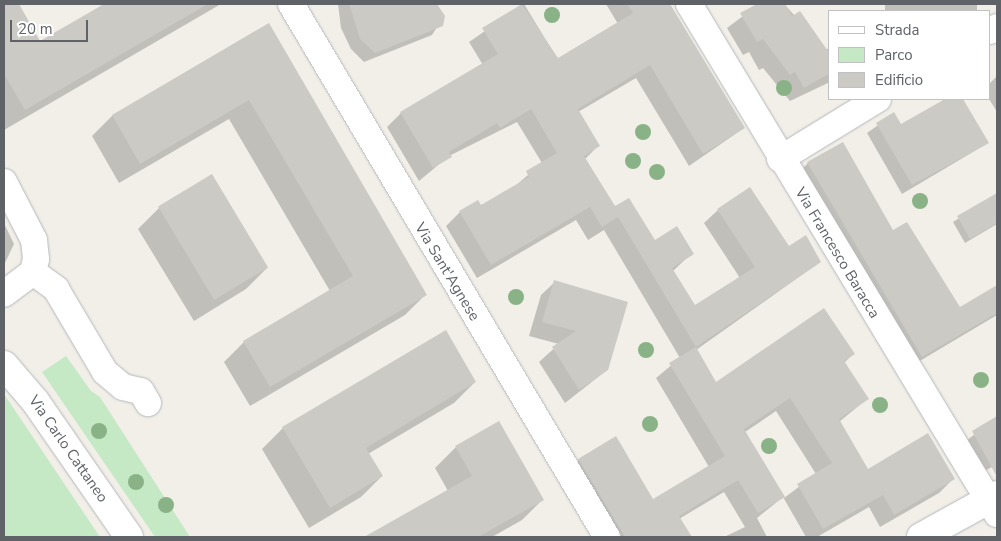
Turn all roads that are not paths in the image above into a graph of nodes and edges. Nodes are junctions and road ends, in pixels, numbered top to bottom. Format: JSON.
{"nodes":[{"id":1,"x":291,"y":4,"type":"edge"},
{"id":2,"x":689,"y":4,"type":"edge"},
{"id":3,"x":876,"y":100,"type":"edge"},
{"id":4,"x":780,"y":158,"type":"junction"},
{"id":5,"x":4,"y":182,"type":"edge"},
{"id":6,"x":33,"y":272,"type":"junction"},
{"id":7,"x":4,"y":294,"type":"edge"},
{"id":8,"x":4,"y":365,"type":"edge"},
{"id":9,"x":148,"y":403,"type":"dead end"},
{"id":10,"x":995,"y":503,"type":"edge"},
{"id":11,"x":597,"y":534,"type":"edge"},
{"id":12,"x":129,"y":537,"type":"edge"},
{"id":13,"x":921,"y":537,"type":"edge"}],
"edges":[{"from":1,"to":11,"type":"street","name":"Via Sant'Agnese"},
{"from":2,"to":4,"type":"street","name":"Via Francesco Baracca"},
{"from":3,"to":4,"type":"street"},
{"from":4,"to":10,"type":"street","name":"Via Francesco Baracca"},
{"from":5,"to":6,"type":"street"},
{"from":6,"to":7,"type":"street"},
{"from":6,"to":9,"type":"street"},
{"from":8,"to":12,"type":"street","name":"Via Carlo Cattaneo"},
{"from":10,"to":13,"type":"street"}]}
